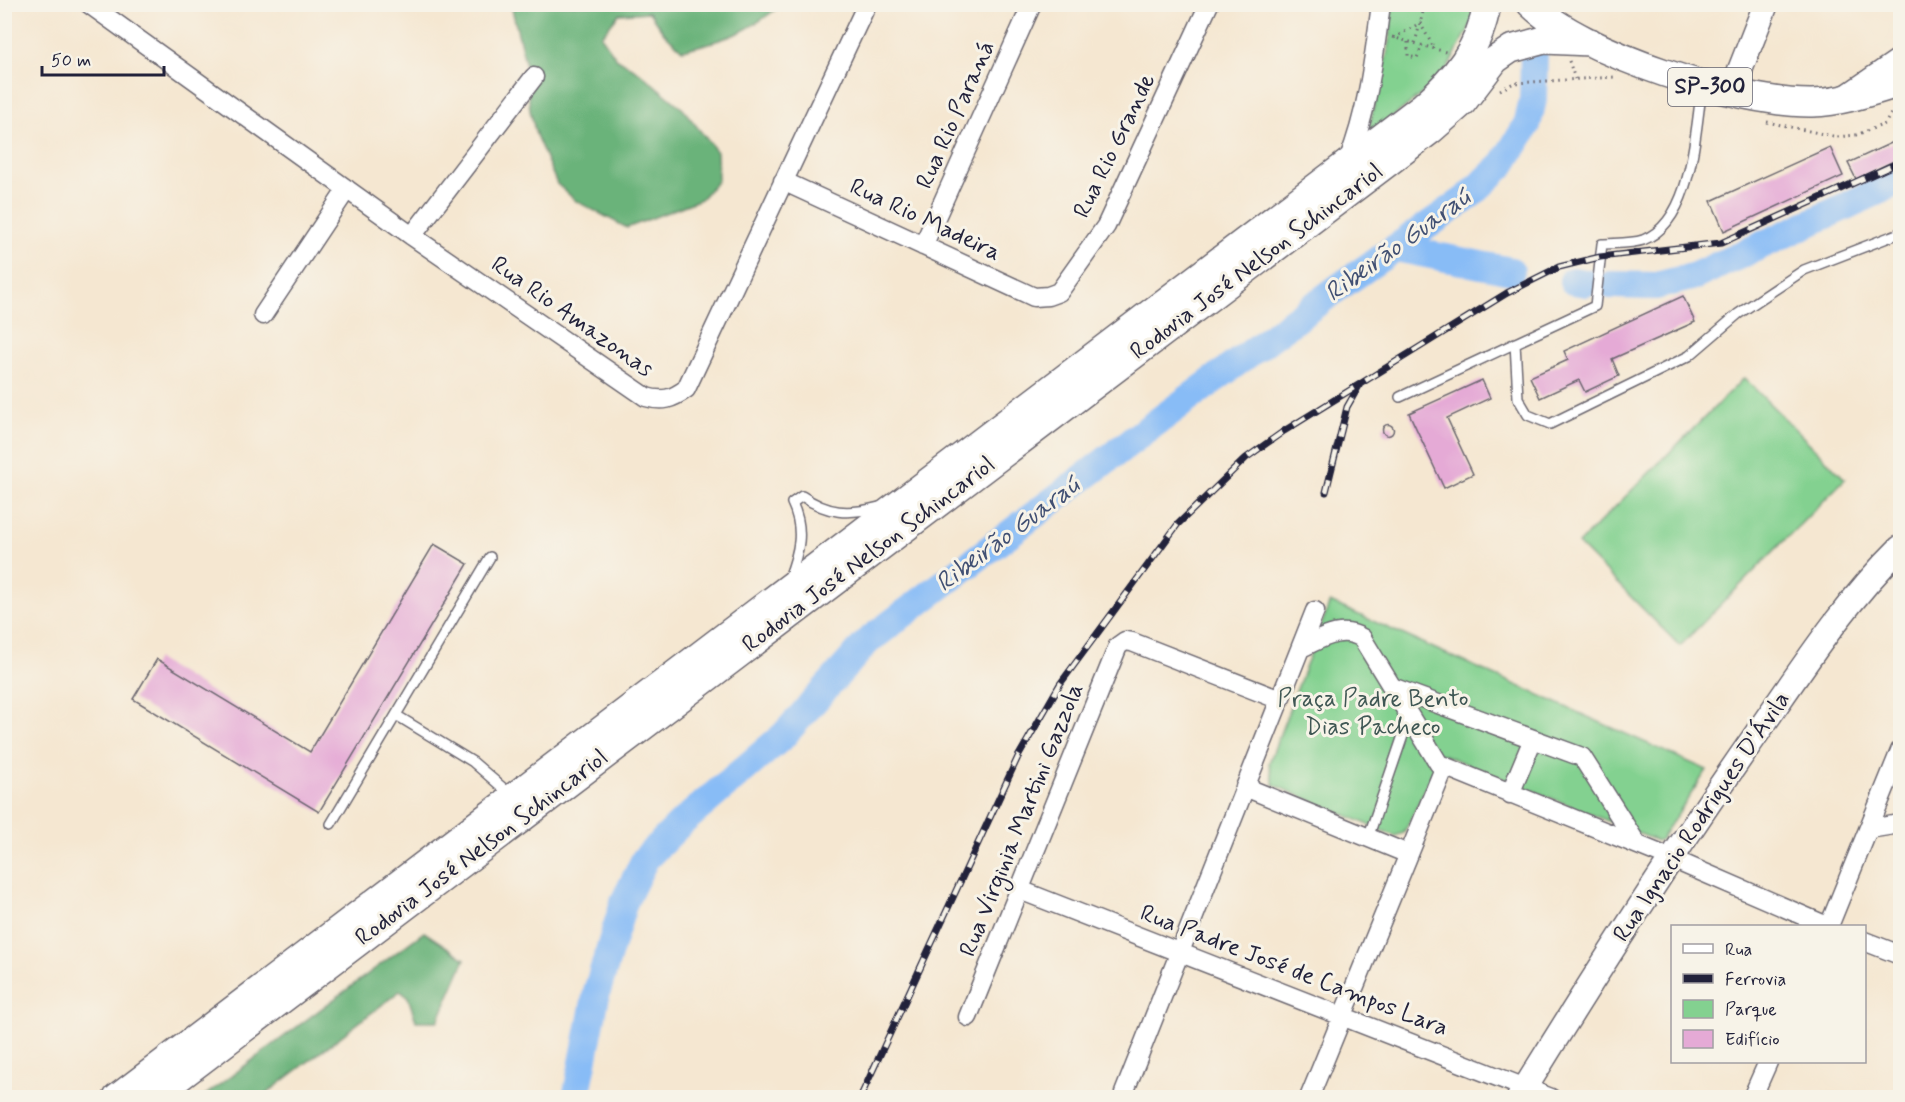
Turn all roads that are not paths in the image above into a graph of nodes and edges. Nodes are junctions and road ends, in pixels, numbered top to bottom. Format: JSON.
{"nodes":[{"id":1,"x":89,"y":4,"type":"edge"},
{"id":2,"x":867,"y":4,"type":"edge"},
{"id":3,"x":1032,"y":4,"type":"edge"},
{"id":4,"x":1209,"y":4,"type":"edge"},
{"id":5,"x":1381,"y":4,"type":"edge"},
{"id":6,"x":1487,"y":4,"type":"edge"},
{"id":7,"x":1531,"y":4,"type":"edge"},
{"id":8,"x":1766,"y":4,"type":"edge"},
{"id":9,"x":1590,"y":42,"type":"junction"},
{"id":10,"x":1900,"y":57,"type":"edge"},
{"id":11,"x":534,"y":77,"type":"dead end"},
{"id":12,"x":1900,"y":83,"type":"edge"},
{"id":13,"x":1702,"y":84,"type":"junction"},
{"id":14,"x":1731,"y":93,"type":"junction"},
{"id":15,"x":1837,"y":100,"type":"junction"},
{"id":16,"x":1347,"y":164,"type":"junction"},
{"id":17,"x":783,"y":181,"type":"junction"},
{"id":18,"x":347,"y":189,"type":"junction"},
{"id":19,"x":1900,"y":233,"type":"edge"},
{"id":20,"x":412,"y":236,"type":"junction"},
{"id":21,"x":923,"y":246,"type":"junction"},
{"id":22,"x":1048,"y":296,"type":"joint"},
{"id":23,"x":263,"y":315,"type":"dead end"},
{"id":24,"x":1515,"y":343,"type":"junction"},
{"id":25,"x":1400,"y":397,"type":"dead end"},
{"id":26,"x":901,"y":501,"type":"junction"},
{"id":27,"x":1900,"y":548,"type":"edge"},
{"id":28,"x":490,"y":557,"type":"dead end"},
{"id":29,"x":784,"y":591,"type":"junction"},
{"id":30,"x":1315,"y":611,"type":"dead end"},
{"id":31,"x":1301,"y":648,"type":"junction"},
{"id":32,"x":1392,"y":687,"type":"junction"},
{"id":33,"x":1280,"y":700,"type":"junction"},
{"id":34,"x":396,"y":715,"type":"junction"},
{"id":35,"x":1410,"y":717,"type":"junction"},
{"id":36,"x":1533,"y":740,"type":"junction"},
{"id":37,"x":1900,"y":751,"type":"edge"},
{"id":38,"x":1444,"y":766,"type":"junction"},
{"id":39,"x":1245,"y":787,"type":"junction"},
{"id":40,"x":1510,"y":794,"type":"junction"},
{"id":41,"x":513,"y":797,"type":"junction"},
{"id":42,"x":331,"y":824,"type":"dead end"},
{"id":43,"x":1900,"y":824,"type":"edge"},
{"id":44,"x":1869,"y":829,"type":"junction"},
{"id":45,"x":1368,"y":838,"type":"junction"},
{"id":46,"x":1637,"y":844,"type":"junction"},
{"id":47,"x":1408,"y":854,"type":"junction"},
{"id":48,"x":1670,"y":858,"type":"junction"},
{"id":49,"x":1020,"y":890,"type":"junction"},
{"id":50,"x":1823,"y":925,"type":"edge"},
{"id":51,"x":1829,"y":925,"type":"edge"},
{"id":52,"x":1866,"y":942,"type":"edge"},
{"id":53,"x":1180,"y":952,"type":"junction"},
{"id":54,"x":1900,"y":955,"type":"edge"},
{"id":55,"x":1342,"y":1016,"type":"junction"},
{"id":56,"x":968,"y":1017,"type":"dead end"},
{"id":57,"x":1768,"y":1063,"type":"edge"},
{"id":58,"x":1522,"y":1092,"type":"edge"},
{"id":59,"x":1124,"y":1093,"type":"dead end"},
{"id":60,"x":117,"y":1098,"type":"edge"},
{"id":61,"x":152,"y":1098,"type":"edge"},
{"id":62,"x":1309,"y":1098,"type":"edge"},
{"id":63,"x":1551,"y":1098,"type":"edge"},
{"id":64,"x":1752,"y":1098,"type":"edge"}],
"edges":[{"from":1,"to":18,"type":"street","name":"Rua Rio Amazonas"},
{"from":2,"to":17,"type":"street","name":"Rua Rio Amazonas"},
{"from":3,"to":21,"type":"street","name":"Rua Rio Paraná"},
{"from":4,"to":22,"type":"street","name":"Rua Rio Grande"},
{"from":5,"to":16,"type":"street"},
{"from":6,"to":16,"type":"main road","name":"Rodovia José Nelson Schincariol"},
{"from":7,"to":9,"type":"main road","number":"SP-300"},
{"from":8,"to":14,"type":"street"},
{"from":9,"to":13,"type":"main road","number":"SP-300"},
{"from":9,"to":61,"type":"main road","name":"Rodovia José Nelson Schincariol"},
{"from":10,"to":15,"type":"street"},
{"from":11,"to":20,"type":"street"},
{"from":12,"to":15,"type":"main road","number":"SP-300"},
{"from":13,"to":14,"type":"main road","number":"SP-300"},
{"from":13,"to":24,"type":"lane"},
{"from":14,"to":15,"type":"main road","number":"SP-300"},
{"from":16,"to":26,"type":"main road","name":"Rodovia José Nelson Schincariol"},
{"from":17,"to":20,"type":"street","name":"Rua Rio Amazonas"},
{"from":17,"to":21,"type":"street","name":"Rua Rio Madeira"},
{"from":18,"to":20,"type":"street","name":"Rua Rio Amazonas"},
{"from":18,"to":23,"type":"street"},
{"from":19,"to":24,"type":"lane"},
{"from":21,"to":22,"type":"street","name":"Rua Rio Madeira"},
{"from":24,"to":25,"type":"lane"},
{"from":26,"to":29,"type":"main road","name":"Rodovia José Nelson Schincariol"},
{"from":26,"to":29,"type":"lane"},
{"from":27,"to":48,"type":"street","name":"Rua Ignacio Rodrigues D'Ávila"},
{"from":28,"to":34,"type":"lane"},
{"from":29,"to":41,"type":"main road","name":"Rodovia José Nelson Schincariol"},
{"from":30,"to":31,"type":"street"},
{"from":31,"to":32,"type":"street"},
{"from":31,"to":33,"type":"street"},
{"from":32,"to":35,"type":"street"},
{"from":32,"to":36,"type":"street"},
{"from":33,"to":39,"type":"street"},
{"from":33,"to":49,"type":"street","name":"Rua Virginia Martini Gazzola"},
{"from":34,"to":41,"type":"lane"},
{"from":34,"to":42,"type":"lane"},
{"from":35,"to":38,"type":"street"},
{"from":35,"to":45,"type":"lane"},
{"from":36,"to":40,"type":"street"},
{"from":36,"to":46,"type":"street"},
{"from":37,"to":44,"type":"street"},
{"from":38,"to":40,"type":"street"},
{"from":38,"to":47,"type":"street"},
{"from":39,"to":45,"type":"street"},
{"from":39,"to":53,"type":"street"},
{"from":40,"to":46,"type":"street"},
{"from":41,"to":60,"type":"main road","name":"Rodovia José Nelson Schincariol"},
{"from":43,"to":44,"type":"street"},
{"from":44,"to":51,"type":"street"},
{"from":45,"to":47,"type":"street"},
{"from":46,"to":48,"type":"street"},
{"from":47,"to":55,"type":"street"},
{"from":48,"to":50,"type":"street"},
{"from":48,"to":58,"type":"street","name":"Rua Ignacio Rodrigues D'Ávila"},
{"from":49,"to":53,"type":"street","name":"Rua Padre José de Campos Lara"},
{"from":49,"to":56,"type":"street","name":"Rua Virginia Martini Gazzola"},
{"from":52,"to":54,"type":"street"},
{"from":53,"to":55,"type":"street","name":"Rua Padre José de Campos Lara"},
{"from":53,"to":59,"type":"street"},
{"from":55,"to":58,"type":"street","name":"Rua Padre José de Campos Lara"},
{"from":55,"to":62,"type":"street"},
{"from":57,"to":64,"type":"street"},
{"from":58,"to":63,"type":"street","name":"Rua Padre José de Campos Lara"}]}
